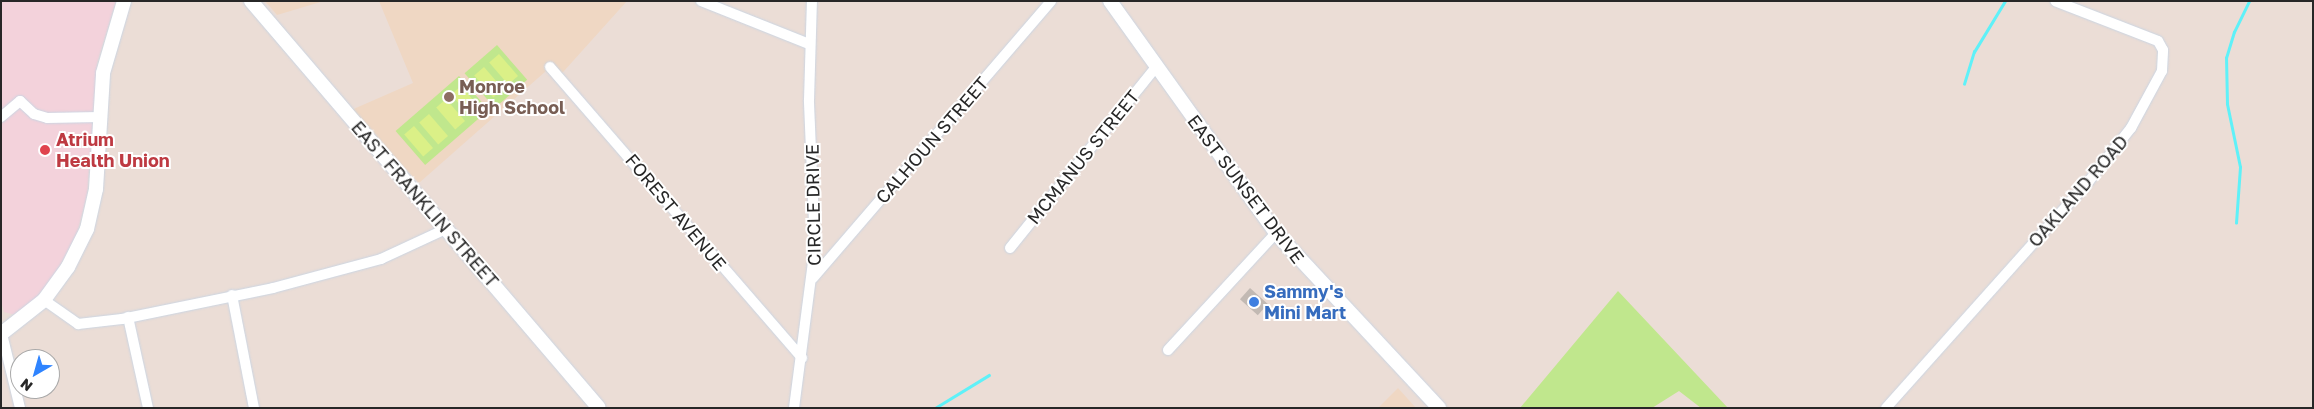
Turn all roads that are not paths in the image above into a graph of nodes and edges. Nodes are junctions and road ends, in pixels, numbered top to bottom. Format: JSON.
{"nodes":[{"id":1,"x":124,"y":1,"type":"edge"},
{"id":2,"x":251,"y":1,"type":"edge"},
{"id":3,"x":700,"y":1,"type":"edge"},
{"id":4,"x":812,"y":1,"type":"edge"},
{"id":5,"x":1051,"y":1,"type":"edge"},
{"id":6,"x":1110,"y":1,"type":"edge"},
{"id":7,"x":2055,"y":1,"type":"edge"},
{"id":8,"x":808,"y":44,"type":"junction"},
{"id":9,"x":550,"y":67,"type":"dead end"},
{"id":10,"x":1156,"y":67,"type":"junction"},
{"id":11,"x":1,"y":117,"type":"edge"},
{"id":12,"x":99,"y":117,"type":"junction"},
{"id":13,"x":446,"y":229,"type":"junction"},
{"id":14,"x":1276,"y":233,"type":"junction"},
{"id":15,"x":1010,"y":248,"type":"dead end"},
{"id":16,"x":813,"y":278,"type":"junction"},
{"id":17,"x":232,"y":295,"type":"junction"},
{"id":18,"x":44,"y":300,"type":"junction"},
{"id":19,"x":128,"y":317,"type":"junction"},
{"id":20,"x":2,"y":332,"type":"edge"},
{"id":21,"x":1168,"y":350,"type":"dead end"},
{"id":22,"x":802,"y":358,"type":"junction"},
{"id":23,"x":20,"y":408,"type":"edge"},
{"id":24,"x":148,"y":408,"type":"edge"},
{"id":25,"x":254,"y":408,"type":"edge"},
{"id":26,"x":599,"y":408,"type":"edge"},
{"id":27,"x":794,"y":408,"type":"edge"},
{"id":28,"x":1439,"y":408,"type":"edge"},
{"id":29,"x":1886,"y":408,"type":"edge"}],
"edges":[{"from":1,"to":12,"type":"street"},
{"from":2,"to":13,"type":"street","name":"EAST FRANKLIN STREET"},
{"from":3,"to":8,"type":"street"},
{"from":4,"to":8,"type":"street","name":"CIRCLE DRIVE"},
{"from":5,"to":16,"type":"street","name":"CALHOUN STREET"},
{"from":6,"to":10,"type":"street","name":"EAST SUNSET DRIVE"},
{"from":7,"to":29,"type":"street","name":"OAKLAND ROAD"},
{"from":8,"to":16,"type":"street","name":"CIRCLE DRIVE"},
{"from":9,"to":22,"type":"street","name":"FOREST AVENUE"},
{"from":10,"to":14,"type":"street","name":"EAST SUNSET DRIVE"},
{"from":10,"to":15,"type":"street","name":"MCMANUS STREET"},
{"from":11,"to":12,"type":"street"},
{"from":12,"to":18,"type":"street"},
{"from":13,"to":17,"type":"street"},
{"from":13,"to":26,"type":"street","name":"EAST FRANKLIN STREET"},
{"from":14,"to":21,"type":"street"},
{"from":14,"to":28,"type":"street","name":"EAST SUNSET DRIVE"},
{"from":16,"to":22,"type":"street","name":"CIRCLE DRIVE"},
{"from":17,"to":19,"type":"street"},
{"from":17,"to":25,"type":"street"},
{"from":18,"to":19,"type":"street"},
{"from":18,"to":20,"type":"street"},
{"from":19,"to":24,"type":"street"},
{"from":20,"to":23,"type":"street"},
{"from":22,"to":27,"type":"street","name":"CIRCLE DRIVE"}]}
